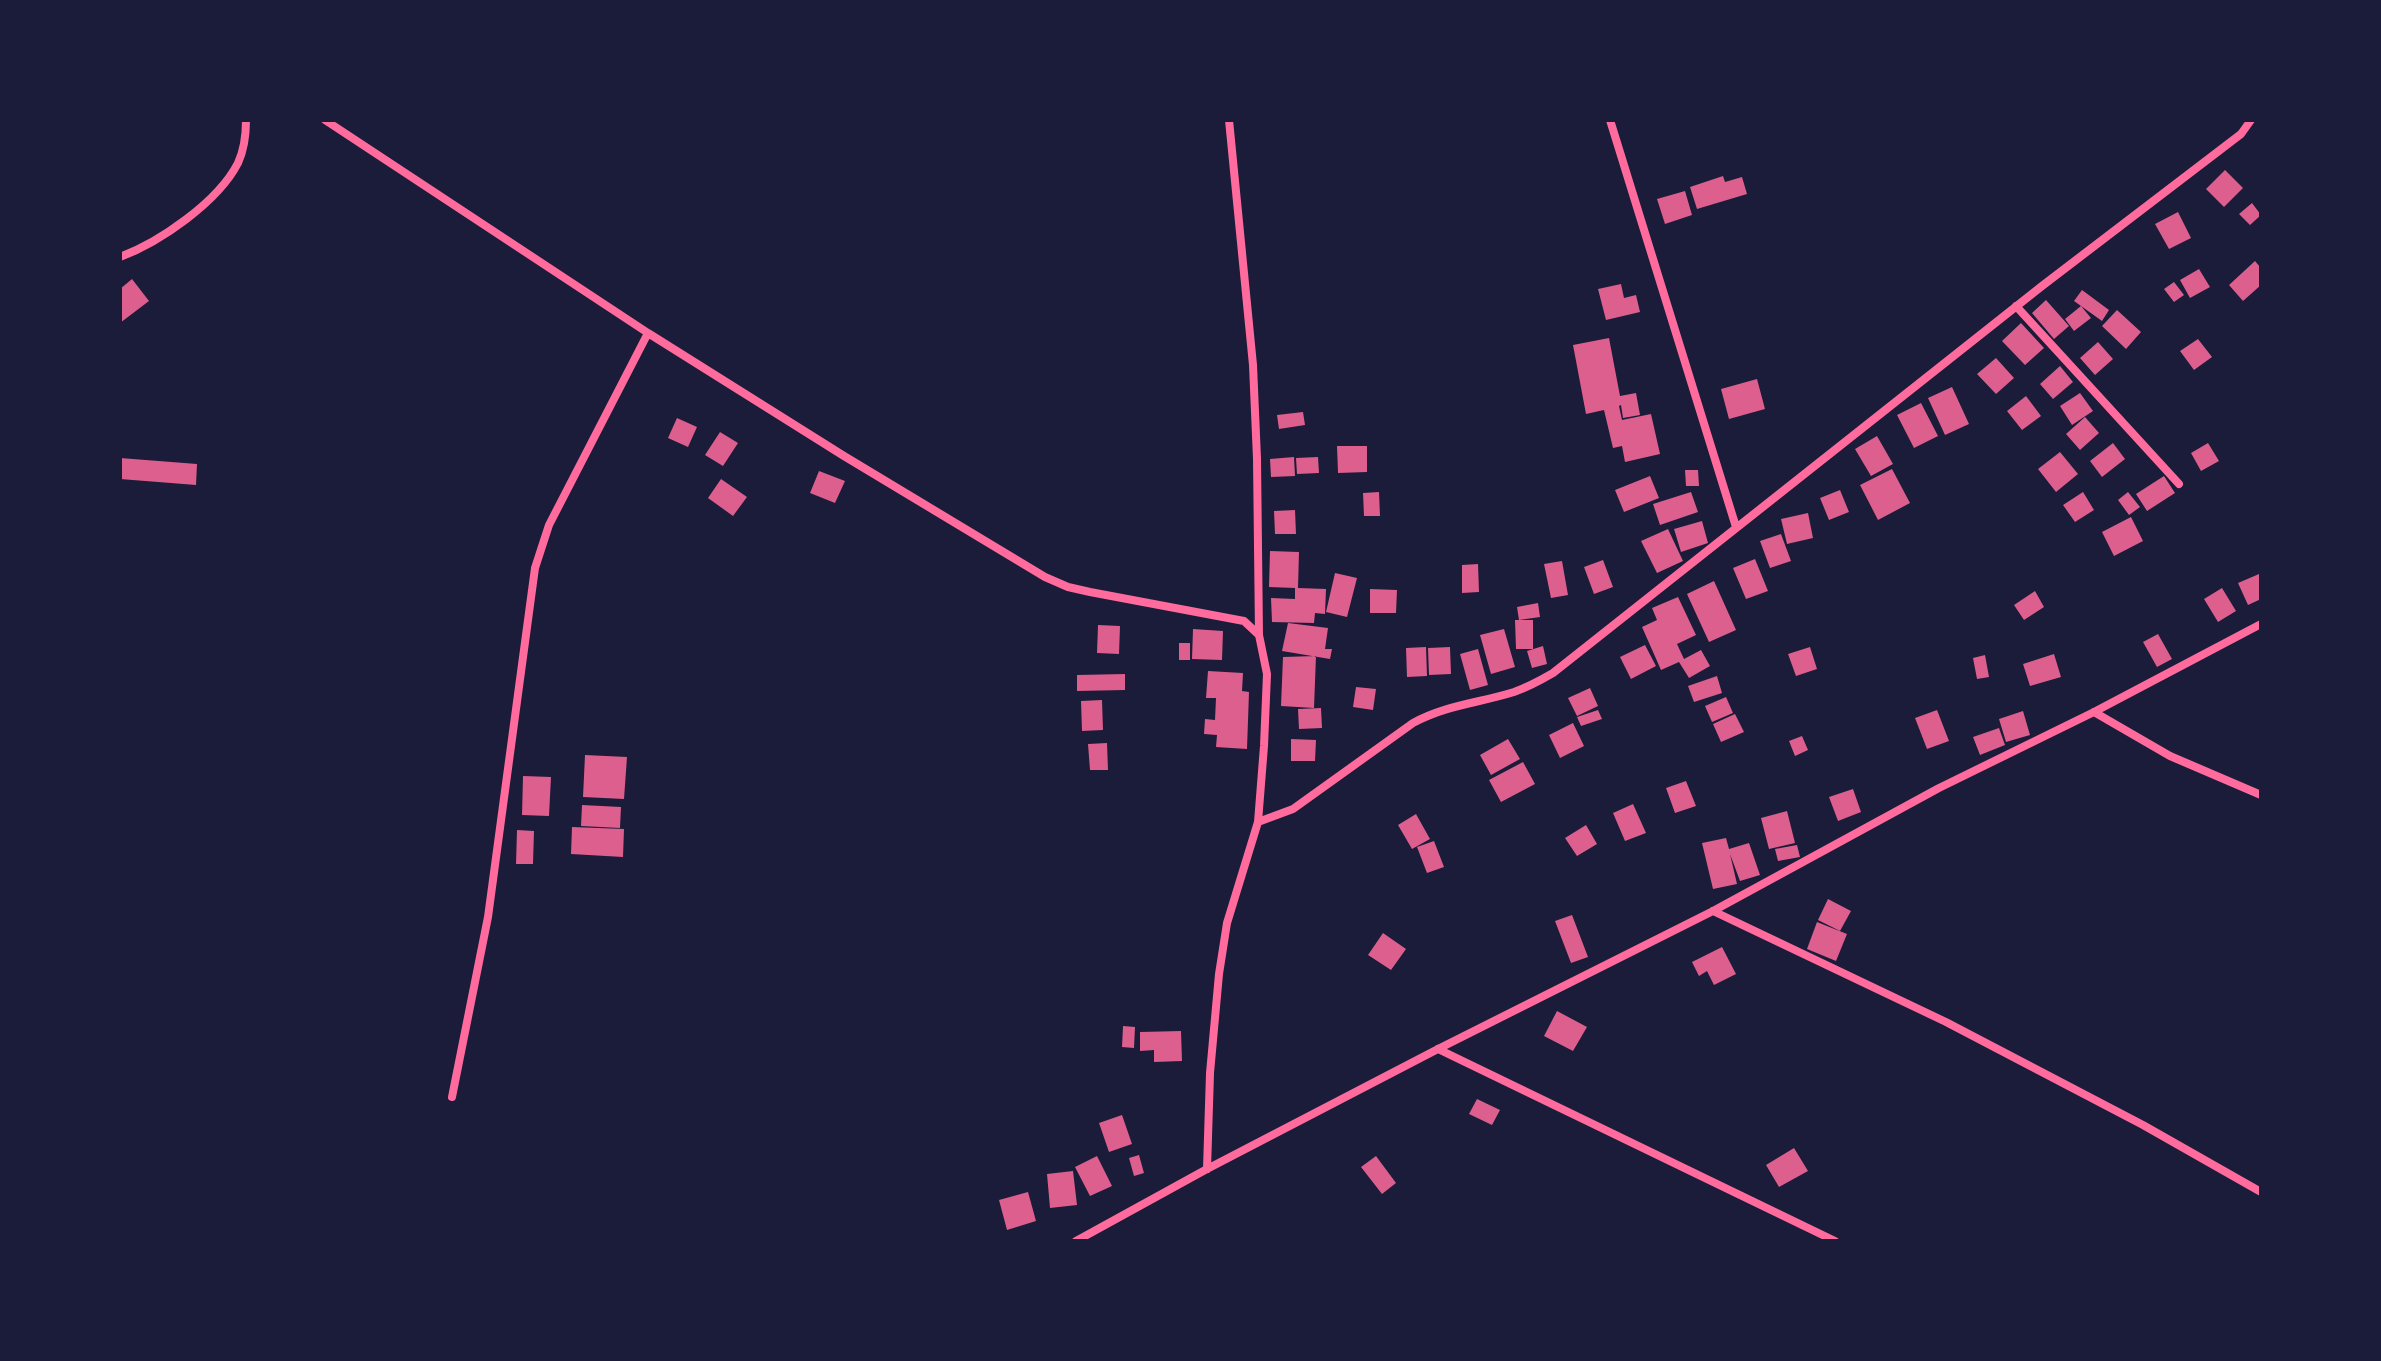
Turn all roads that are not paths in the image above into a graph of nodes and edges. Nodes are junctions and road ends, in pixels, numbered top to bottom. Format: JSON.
{"nodes":[{"id":1,"x":246,"y":120,"type":"edge"},
{"id":2,"x":325,"y":120,"type":"edge"},
{"id":3,"x":1229,"y":120,"type":"edge"},
{"id":4,"x":1610,"y":120,"type":"edge"},
{"id":5,"x":2251,"y":120,"type":"edge"},
{"id":6,"x":120,"y":257,"type":"edge"},
{"id":7,"x":2016,"y":306,"type":"junction"},
{"id":8,"x":648,"y":333,"type":"junction"},
{"id":9,"x":2179,"y":484,"type":"dead end"},
{"id":10,"x":1736,"y":527,"type":"junction"},
{"id":11,"x":2261,"y":624,"type":"edge"},
{"id":12,"x":1259,"y":635,"type":"junction"},
{"id":13,"x":2094,"y":712,"type":"junction"},
{"id":14,"x":2261,"y":795,"type":"edge"},
{"id":15,"x":1258,"y":822,"type":"junction"},
{"id":16,"x":1713,"y":911,"type":"junction"},
{"id":17,"x":1438,"y":1049,"type":"junction"},
{"id":18,"x":452,"y":1097,"type":"dead end"},
{"id":19,"x":1207,"y":1169,"type":"junction"},
{"id":20,"x":2261,"y":1192,"type":"edge"},
{"id":21,"x":1076,"y":1241,"type":"edge"},
{"id":22,"x":1835,"y":1241,"type":"edge"}],
"edges":[{"from":1,"to":6,"type":"street"},
{"from":2,"to":8,"type":"street"},
{"from":3,"to":12,"type":"street"},
{"from":4,"to":10,"type":"street"},
{"from":5,"to":7,"type":"street"},
{"from":7,"to":9,"type":"street"},
{"from":7,"to":10,"type":"street"},
{"from":8,"to":12,"type":"street"},
{"from":8,"to":18,"type":"street"},
{"from":10,"to":15,"type":"street"},
{"from":11,"to":13,"type":"street"},
{"from":12,"to":15,"type":"street"},
{"from":13,"to":14,"type":"street"},
{"from":13,"to":16,"type":"street"},
{"from":15,"to":19,"type":"street"},
{"from":16,"to":17,"type":"street"},
{"from":16,"to":20,"type":"street"},
{"from":17,"to":19,"type":"street"},
{"from":17,"to":22,"type":"street"},
{"from":19,"to":21,"type":"street"}]}
